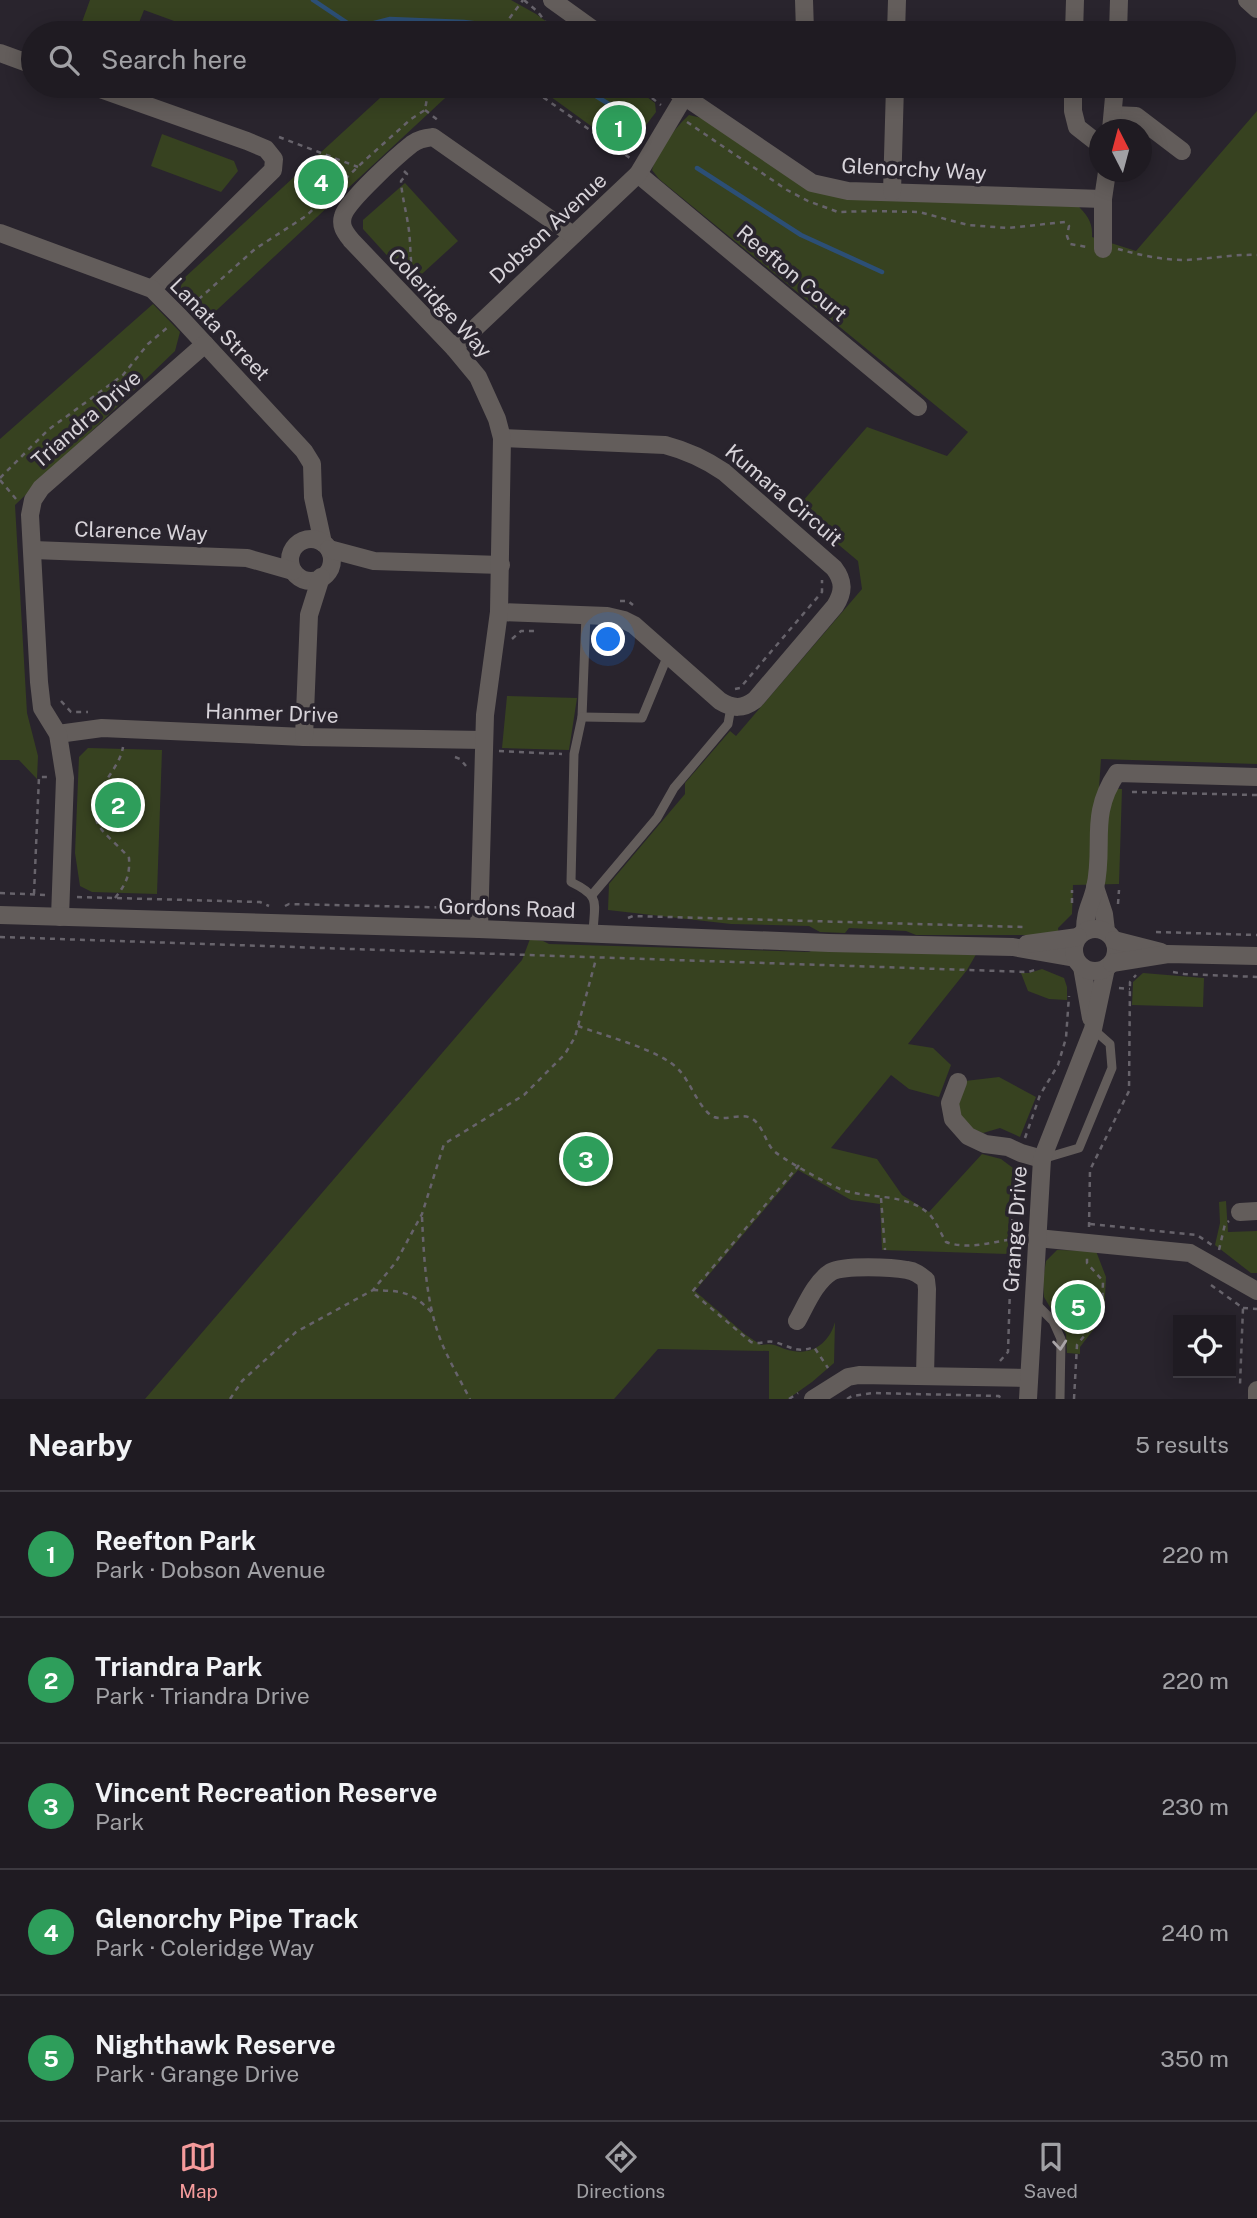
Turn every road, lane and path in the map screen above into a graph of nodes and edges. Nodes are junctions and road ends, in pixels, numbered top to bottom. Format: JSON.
{"nodes":[{"id":1,"x":523,"y":0,"type":"edge"},
{"id":2,"x":803,"y":0,"type":"edge"},
{"id":3,"x":897,"y":0,"type":"edge"},
{"id":4,"x":1075,"y":0,"type":"edge"},
{"id":5,"x":1119,"y":0,"type":"edge"},
{"id":6,"x":1247,"y":0,"type":"edge"},
{"id":7,"x":565,"y":3,"type":"edge"},
{"id":8,"x":1257,"y":9,"type":"edge"},
{"id":9,"x":508,"y":21,"type":"edge"},
{"id":10,"x":545,"y":21,"type":"edge"},
{"id":11,"x":585,"y":21,"type":"edge"},
{"id":12,"x":804,"y":21,"type":"edge"},
{"id":13,"x":896,"y":21,"type":"edge"},
{"id":14,"x":1074,"y":21,"type":"edge"},
{"id":15,"x":1118,"y":21,"type":"edge"},
{"id":16,"x":0,"y":53,"type":"edge"},
{"id":17,"x":21,"y":61,"type":"edge"},
{"id":18,"x":126,"y":98,"type":"edge"},
{"id":19,"x":428,"y":98,"type":"edge"},
{"id":20,"x":543,"y":98,"type":"edge"},
{"id":21,"x":673,"y":98,"type":"edge"},
{"id":22,"x":686,"y":98,"type":"edge"},
{"id":23,"x":895,"y":98,"type":"edge"},
{"id":24,"x":1073,"y":98,"type":"edge"},
{"id":25,"x":1114,"y":98,"type":"edge"},
{"id":26,"x":1112,"y":119,"type":"edge"},
{"id":27,"x":1152,"y":128,"type":"edge"},
{"id":28,"x":1089,"y":136,"type":"edge"},
{"id":29,"x":1182,"y":151,"type":"dead end"},
{"id":30,"x":394,"y":161,"type":"junction"},
{"id":31,"x":640,"y":170,"type":"junction"},
{"id":32,"x":1106,"y":182,"type":"edge"},
{"id":33,"x":892,"y":192,"type":"junction"},
{"id":34,"x":1103,"y":199,"type":"junction"},
{"id":35,"x":872,"y":211,"type":"dead end"},
{"id":36,"x":0,"y":233,"type":"edge"},
{"id":37,"x":573,"y":235,"type":"junction"},
{"id":38,"x":1103,"y":249,"type":"junction"},
{"id":39,"x":1257,"y":255,"type":"edge"},
{"id":40,"x":152,"y":289,"type":"junction"},
{"id":41,"x":413,"y":306,"type":"junction"},
{"id":42,"x":180,"y":316,"type":"junction"},
{"id":43,"x":205,"y":344,"type":"junction"},
{"id":44,"x":454,"y":348,"type":"junction"},
{"id":45,"x":918,"y":407,"type":"dead end"},
{"id":46,"x":502,"y":438,"type":"junction"},
{"id":47,"x":0,"y":479,"type":"edge"},
{"id":48,"x":313,"y":497,"type":"junction"},
{"id":49,"x":30,"y":513,"type":"junction"},
{"id":50,"x":298,"y":545,"type":"junction"},
{"id":51,"x":326,"y":546,"type":"junction"},
{"id":52,"x":33,"y":550,"type":"junction"},
{"id":53,"x":247,"y":558,"type":"junction"},
{"id":54,"x":374,"y":561,"type":"junction"},
{"id":55,"x":501,"y":565,"type":"junction"},
{"id":56,"x":296,"y":573,"type":"junction"},
{"id":57,"x":324,"y":575,"type":"junction"},
{"id":58,"x":822,"y":579,"type":"dead end"},
{"id":59,"x":615,"y":601,"type":"dead end"},
{"id":60,"x":639,"y":610,"type":"dead end"},
{"id":61,"x":499,"y":612,"type":"junction"},
{"id":62,"x":309,"y":615,"type":"junction"},
{"id":63,"x":586,"y":615,"type":"junction"},
{"id":64,"x":667,"y":655,"type":"junction"},
{"id":65,"x":732,"y":689,"type":"dead end"},
{"id":66,"x":731,"y":707,"type":"junction"},
{"id":67,"x":582,"y":717,"type":"junction"},
{"id":68,"x":58,"y":734,"type":"junction"},
{"id":69,"x":304,"y":737,"type":"junction"},
{"id":70,"x":484,"y":740,"type":"junction"},
{"id":71,"x":123,"y":747,"type":"dead end"},
{"id":72,"x":499,"y":751,"type":"dead end"},
{"id":73,"x":574,"y":754,"type":"junction"},
{"id":74,"x":444,"y":757,"type":"dead end"},
{"id":75,"x":466,"y":765,"type":"dead end"},
{"id":76,"x":1257,"y":777,"type":"edge"},
{"id":77,"x":65,"y":778,"type":"junction"},
{"id":78,"x":1132,"y":792,"type":"dead end"},
{"id":79,"x":1257,"y":796,"type":"edge"},
{"id":80,"x":1095,"y":887,"type":"junction"},
{"id":81,"x":0,"y":893,"type":"edge"},
{"id":82,"x":34,"y":894,"type":"junction"},
{"id":83,"x":592,"y":895,"type":"junction"},
{"id":84,"x":61,"y":897,"type":"junction"},
{"id":85,"x":115,"y":898,"type":"junction"},
{"id":86,"x":480,"y":901,"type":"junction"},
{"id":87,"x":0,"y":915,"type":"edge"},
{"id":88,"x":60,"y":917,"type":"junction"},
{"id":89,"x":114,"y":919,"type":"junction"},
{"id":90,"x":622,"y":920,"type":"dead end"},
{"id":91,"x":1031,"y":928,"type":"dead end"},
{"id":92,"x":478,"y":929,"type":"junction"},
{"id":93,"x":1149,"y":932,"type":"dead end"},
{"id":94,"x":593,"y":934,"type":"junction"},
{"id":95,"x":1082,"y":934,"type":"junction"},
{"id":96,"x":1110,"y":935,"type":"junction"},
{"id":97,"x":1257,"y":935,"type":"edge"},
{"id":98,"x":0,"y":937,"type":"edge"},
{"id":99,"x":112,"y":942,"type":"junction"},
{"id":100,"x":1013,"y":947,"type":"junction"},
{"id":101,"x":1257,"y":957,"type":"edge"},
{"id":102,"x":596,"y":958,"type":"junction"},
{"id":103,"x":1079,"y":963,"type":"junction"},
{"id":104,"x":1170,"y":963,"type":"junction"},
{"id":105,"x":1109,"y":966,"type":"junction"},
{"id":106,"x":1042,"y":967,"type":"dead end"},
{"id":107,"x":1140,"y":972,"type":"dead end"},
{"id":108,"x":1257,"y":977,"type":"edge"},
{"id":109,"x":1085,"y":987,"type":"junction"},
{"id":110,"x":1130,"y":989,"type":"junction"},
{"id":111,"x":578,"y":1026,"type":"junction"},
{"id":112,"x":1093,"y":1029,"type":"junction"},
{"id":113,"x":958,"y":1082,"type":"dead end"},
{"id":114,"x":1021,"y":1153,"type":"junction"},
{"id":115,"x":1042,"y":1159,"type":"junction"},
{"id":116,"x":799,"y":1165,"type":"junction"},
{"id":117,"x":881,"y":1198,"type":"junction"},
{"id":118,"x":1248,"y":1211,"type":"edge"},
{"id":119,"x":422,"y":1214,"type":"junction"},
{"id":120,"x":1037,"y":1238,"type":"junction"},
{"id":121,"x":1012,"y":1239,"type":"junction"},
{"id":122,"x":1087,"y":1242,"type":"junction"},
{"id":123,"x":1219,"y":1250,"type":"dead end"},
{"id":124,"x":885,"y":1254,"type":"dead end"},
{"id":125,"x":1204,"y":1280,"type":"dead end"},
{"id":126,"x":373,"y":1290,"type":"junction"},
{"id":127,"x":1257,"y":1291,"type":"edge"},
{"id":128,"x":1033,"y":1300,"type":"junction"},
{"id":129,"x":1243,"y":1308,"type":"junction"},
{"id":130,"x":1257,"y":1309,"type":"edge"},
{"id":131,"x":433,"y":1314,"type":"junction"},
{"id":132,"x":797,"y":1321,"type":"dead end"},
{"id":133,"x":1000,"y":1362,"type":"dead end"},
{"id":134,"x":828,"y":1368,"type":"dead end"},
{"id":135,"x":925,"y":1377,"type":"junction"},
{"id":136,"x":1029,"y":1378,"type":"junction"},
{"id":137,"x":1249,"y":1388,"type":"edge"},
{"id":138,"x":230,"y":1399,"type":"edge"},
{"id":139,"x":470,"y":1399,"type":"edge"},
{"id":140,"x":813,"y":1399,"type":"edge"},
{"id":141,"x":847,"y":1399,"type":"edge"},
{"id":142,"x":1002,"y":1399,"type":"edge"},
{"id":143,"x":1028,"y":1399,"type":"edge"},
{"id":144,"x":1060,"y":1399,"type":"edge"},
{"id":145,"x":1074,"y":1399,"type":"edge"},
{"id":146,"x":1257,"y":1399,"type":"edge"}],
"edges":[{"from":1,"to":9,"type":"path"},
{"from":1,"to":10,"type":"path"},
{"from":2,"to":12,"type":"street"},
{"from":3,"to":13,"type":"street"},
{"from":4,"to":14,"type":"street"},
{"from":5,"to":15,"type":"street"},
{"from":6,"to":8,"type":"street"},
{"from":7,"to":11,"type":"street"},
{"from":16,"to":17,"type":"street"},
{"from":18,"to":40,"type":"street"},
{"from":19,"to":42,"type":"path"},
{"from":20,"to":31,"type":"path"},
{"from":21,"to":31,"type":"street","name":"Dobson Avenue"},
{"from":22,"to":33,"type":"street","name":"Glenorchy Way"},
{"from":23,"to":33,"type":"street"},
{"from":24,"to":28,"type":"street"},
{"from":25,"to":26,"type":"street"},
{"from":27,"to":29,"type":"street"},
{"from":30,"to":37,"type":"street","name":"Coleridge Way"},
{"from":30,"to":41,"type":"path"},
{"from":30,"to":41,"type":"street","name":"Coleridge Way"},
{"from":31,"to":37,"type":"street","name":"Dobson Avenue"},
{"from":31,"to":45,"type":"street","name":"Reefton Court"},
{"from":32,"to":34,"type":"street"},
{"from":33,"to":34,"type":"street","name":"Glenorchy Way"},
{"from":34,"to":38,"type":"street"},
{"from":35,"to":38,"type":"path"},
{"from":36,"to":40,"type":"street","name":"Lanata Street"},
{"from":37,"to":44,"type":"street","name":"Dobson Avenue"},
{"from":38,"to":39,"type":"path"},
{"from":40,"to":42,"type":"street","name":"Lanata Street"},
{"from":41,"to":44,"type":"street","name":"Coleridge Way"},
{"from":42,"to":43,"type":"street","name":"Lanata Street"},
{"from":42,"to":47,"type":"path"},
{"from":43,"to":48,"type":"street","name":"Lanata Street"},
{"from":43,"to":49,"type":"street","name":"Triandra Drive"},
{"from":44,"to":46,"type":"street","name":"Coleridge Way"},
{"from":46,"to":55,"type":"street","name":"Coleridge Way"},
{"from":46,"to":66,"type":"street","name":"Kumara Circuit"},
{"from":47,"to":49,"type":"path"},
{"from":48,"to":50,"type":"street","name":"Lanata Street"},
{"from":48,"to":51,"type":"street","name":"Lanata Street"},
{"from":49,"to":52,"type":"street"},
{"from":50,"to":51,"type":"street"},
{"from":50,"to":53,"type":"street","name":"Clarence Way"},
{"from":50,"to":56,"type":"street"},
{"from":51,"to":54,"type":"street"},
{"from":51,"to":57,"type":"street"},
{"from":52,"to":53,"type":"street","name":"Clarence Way"},
{"from":52,"to":68,"type":"street"},
{"from":53,"to":56,"type":"street","name":"Clarence Way"},
{"from":54,"to":55,"type":"street"},
{"from":54,"to":57,"type":"street"},
{"from":55,"to":61,"type":"street","name":"Coleridge Way"},
{"from":56,"to":57,"type":"street"},
{"from":56,"to":62,"type":"street"},
{"from":57,"to":62,"type":"street"},
{"from":58,"to":65,"type":"path"},
{"from":59,"to":60,"type":"path"},
{"from":61,"to":63,"type":"street"},
{"from":61,"to":70,"type":"street","name":"Coleridge Way"},
{"from":62,"to":69,"type":"street"},
{"from":63,"to":64,"type":"street"},
{"from":63,"to":67,"type":"lane"},
{"from":64,"to":66,"type":"street"},
{"from":64,"to":67,"type":"lane"},
{"from":66,"to":83,"type":"lane"},
{"from":67,"to":73,"type":"lane"},
{"from":68,"to":69,"type":"street","name":"Hanmer Drive"},
{"from":68,"to":77,"type":"street"},
{"from":69,"to":70,"type":"street","name":"Hanmer Drive"},
{"from":70,"to":86,"type":"street","name":"Coleridge Way"},
{"from":71,"to":85,"type":"path"},
{"from":72,"to":73,"type":"path"},
{"from":73,"to":83,"type":"lane"},
{"from":74,"to":75,"type":"path"},
{"from":76,"to":80,"type":"street"},
{"from":77,"to":82,"type":"path"},
{"from":77,"to":84,"type":"street"},
{"from":78,"to":79,"type":"path"},
{"from":80,"to":95,"type":"street"},
{"from":80,"to":96,"type":"street"},
{"from":81,"to":82,"type":"path"},
{"from":82,"to":84,"type":"path"},
{"from":83,"to":94,"type":"lane"},
{"from":84,"to":85,"type":"path"},
{"from":84,"to":88,"type":"street"},
{"from":85,"to":86,"type":"path"},
{"from":85,"to":89,"type":"path"},
{"from":86,"to":92,"type":"street","name":"Coleridge Way"},
{"from":87,"to":88,"type":"street","name":"Gordons Road"},
{"from":88,"to":89,"type":"street","name":"Gordons Road"},
{"from":89,"to":92,"type":"street","name":"Gordons Road"},
{"from":89,"to":99,"type":"path"},
{"from":90,"to":91,"type":"path"},
{"from":92,"to":94,"type":"street","name":"Gordons Road"},
{"from":93,"to":97,"type":"path"},
{"from":94,"to":100,"type":"street","name":"Gordons Road"},
{"from":95,"to":96,"type":"street"},
{"from":95,"to":100,"type":"street","name":"Gordons Road"},
{"from":95,"to":103,"type":"street"},
{"from":96,"to":104,"type":"street"},
{"from":96,"to":105,"type":"street"},
{"from":98,"to":99,"type":"path"},
{"from":99,"to":102,"type":"path"},
{"from":100,"to":103,"type":"street","name":"Gordons Road"},
{"from":101,"to":104,"type":"street"},
{"from":102,"to":106,"type":"path"},
{"from":102,"to":111,"type":"path"},
{"from":103,"to":105,"type":"street"},
{"from":103,"to":109,"type":"street","name":"Grange Drive"},
{"from":104,"to":105,"type":"street"},
{"from":104,"to":108,"type":"path"},
{"from":105,"to":109,"type":"street","name":"Grange Drive"},
{"from":107,"to":110,"type":"path"},
{"from":109,"to":110,"type":"path"},
{"from":109,"to":112,"type":"street","name":"Grange Drive"},
{"from":109,"to":114,"type":"path"},
{"from":110,"to":122,"type":"path"},
{"from":111,"to":116,"type":"path"},
{"from":111,"to":119,"type":"path"},
{"from":112,"to":115,"type":"street","name":"Grange Drive"},
{"from":112,"to":115,"type":"lane"},
{"from":113,"to":114,"type":"street"},
{"from":114,"to":115,"type":"street"},
{"from":114,"to":121,"type":"path"},
{"from":115,"to":120,"type":"street","name":"Grange Drive"},
{"from":116,"to":117,"type":"path"},
{"from":116,"to":134,"type":"path"},
{"from":117,"to":121,"type":"path"},
{"from":117,"to":124,"type":"path"},
{"from":118,"to":123,"type":"path"},
{"from":119,"to":126,"type":"path"},
{"from":119,"to":131,"type":"path"},
{"from":120,"to":121,"type":"path"},
{"from":120,"to":122,"type":"street"},
{"from":120,"to":128,"type":"street","name":"Grange Drive"},
{"from":121,"to":133,"type":"path"},
{"from":122,"to":127,"type":"street"},
{"from":122,"to":145,"type":"path"},
{"from":125,"to":129,"type":"path"},
{"from":126,"to":131,"type":"path"},
{"from":126,"to":138,"type":"path"},
{"from":128,"to":136,"type":"street","name":"Grange Drive"},
{"from":128,"to":144,"type":"lane","one_way":true},
{"from":129,"to":130,"type":"path"},
{"from":129,"to":137,"type":"path"},
{"from":131,"to":139,"type":"path"},
{"from":132,"to":135,"type":"street"},
{"from":135,"to":136,"type":"street"},
{"from":135,"to":140,"type":"street"},
{"from":136,"to":143,"type":"street","name":"Grange Drive"},
{"from":137,"to":146,"type":"street"},
{"from":141,"to":142,"type":"path"}]}
